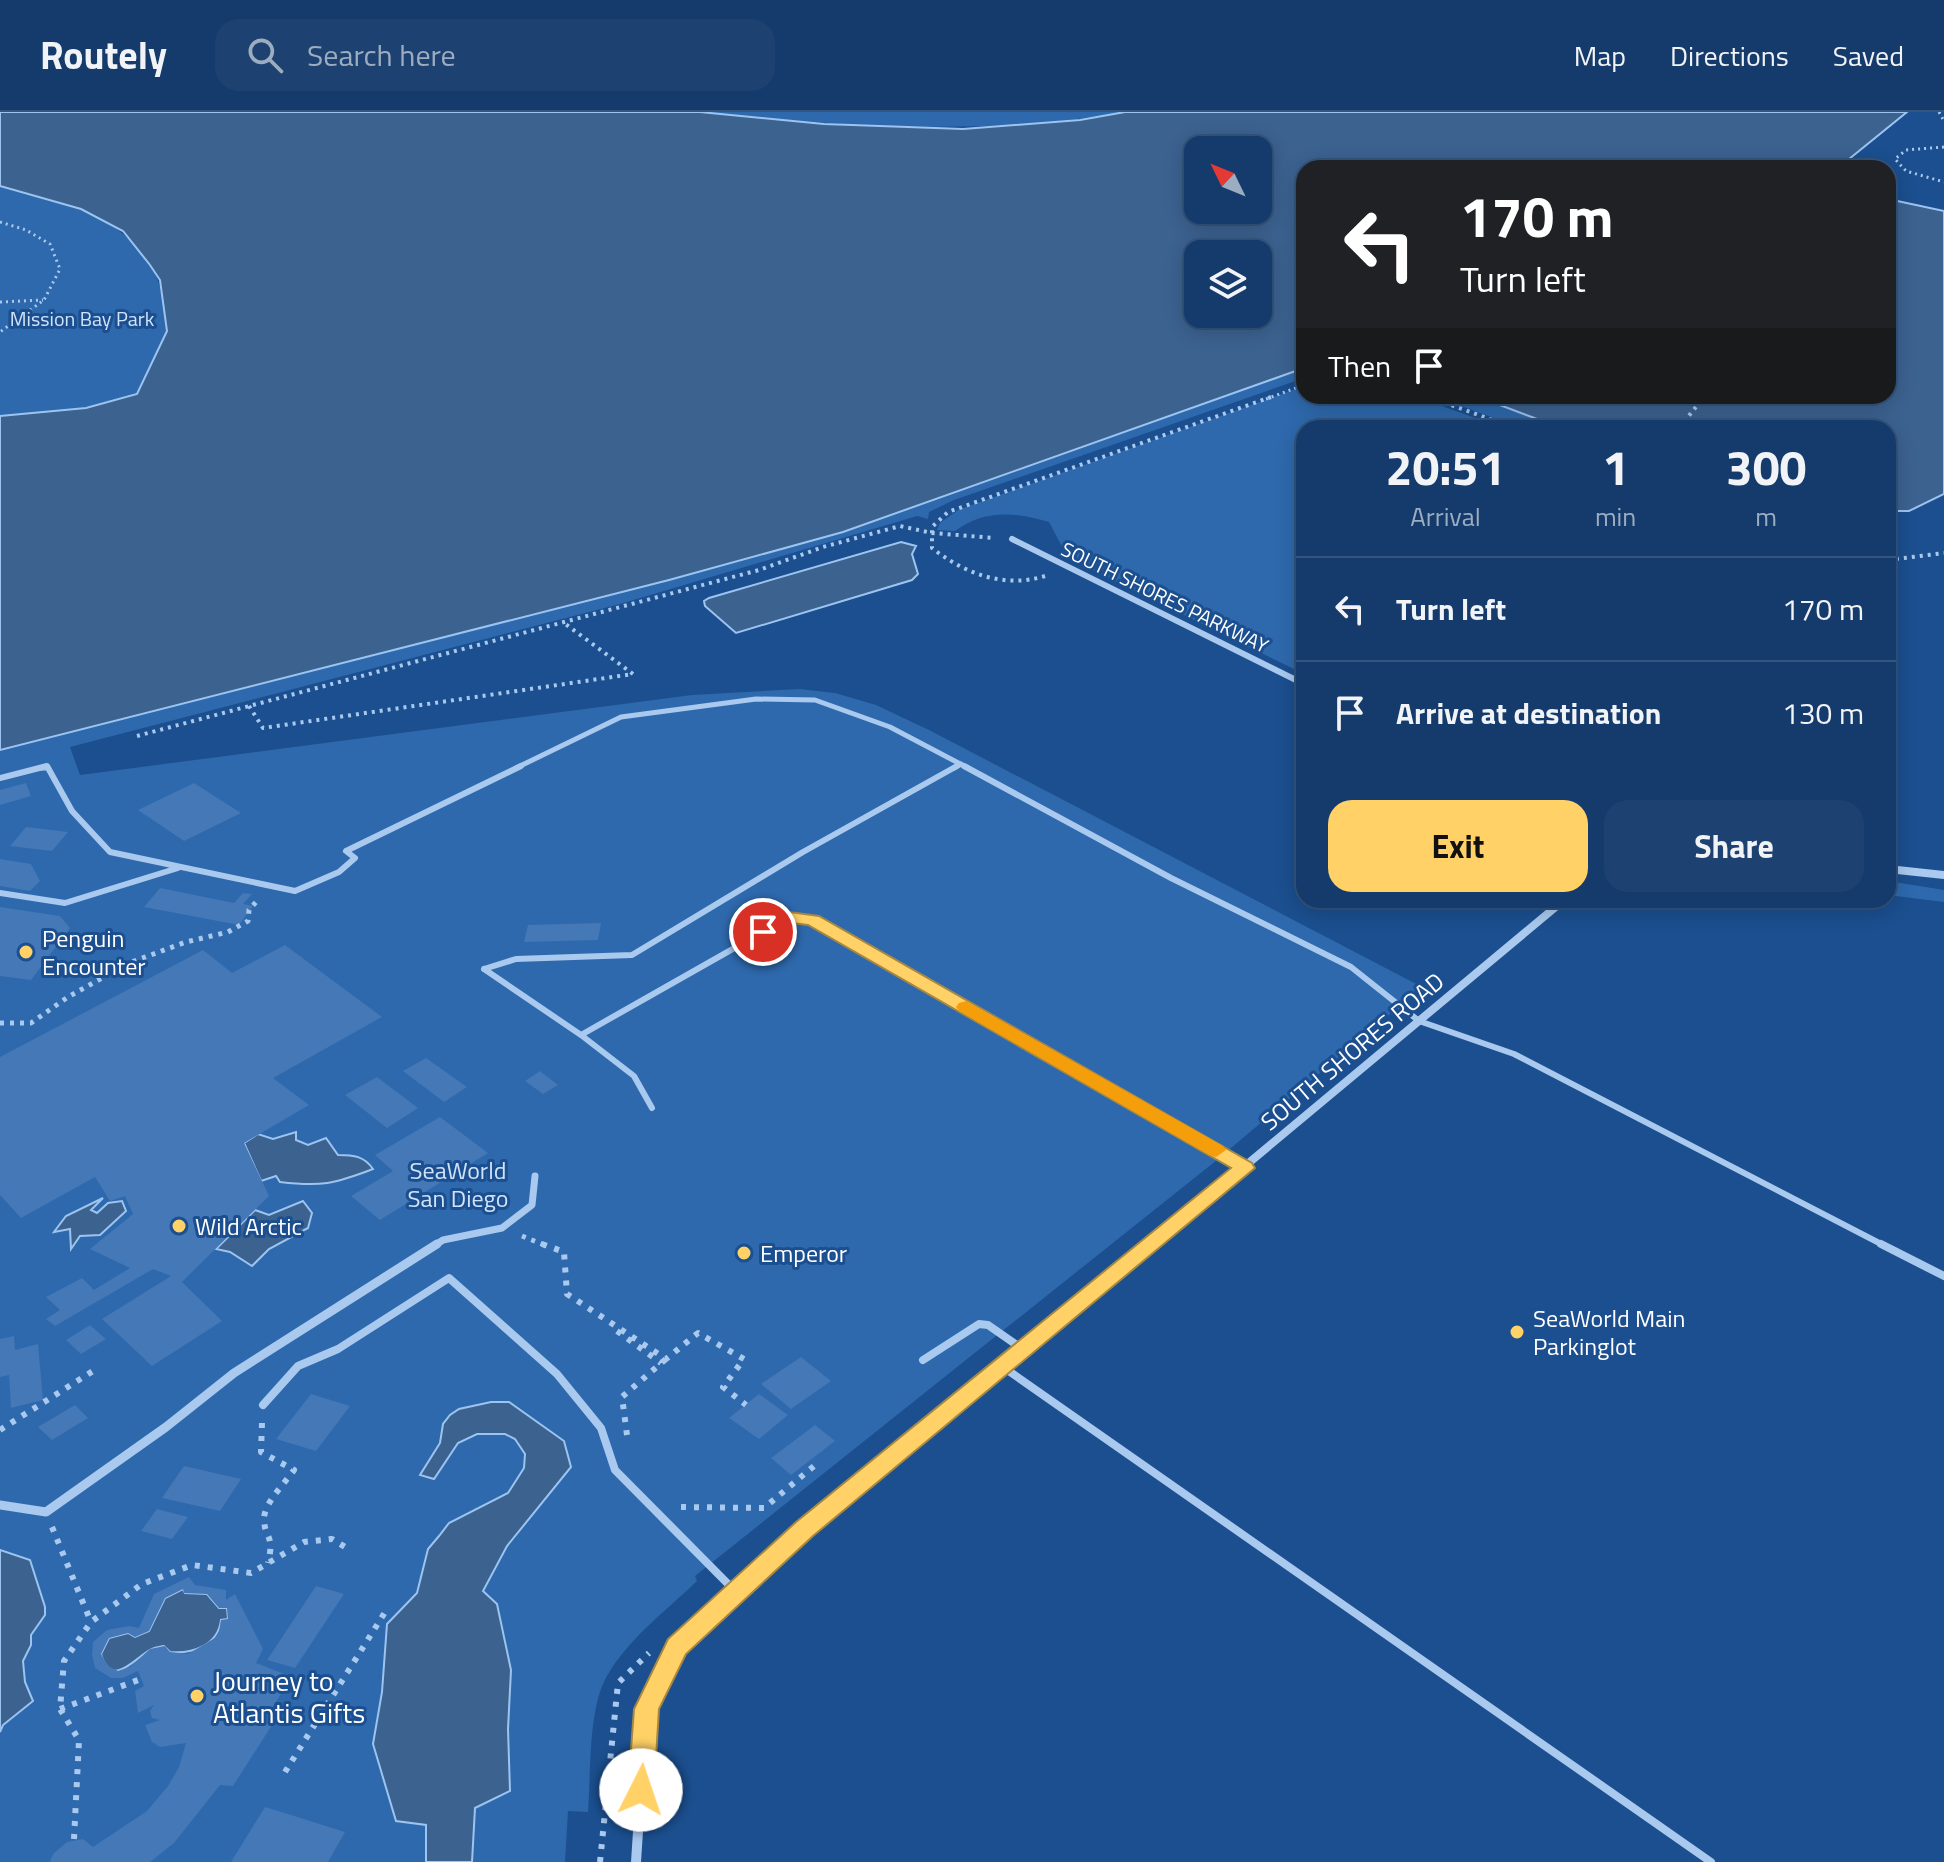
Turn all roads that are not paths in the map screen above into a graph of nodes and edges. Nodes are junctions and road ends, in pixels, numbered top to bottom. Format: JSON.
{"nodes":[{"id":1,"x":1012,"y":539,"type":"road end"},
{"id":2,"x":1296,"y":680,"type":"edge"},
{"id":3,"x":961,"y":764,"type":"junction"},
{"id":4,"x":0,"y":778,"type":"edge"},
{"id":5,"x":179,"y":868,"type":"junction"},
{"id":6,"x":1896,"y":870,"type":"edge"},
{"id":7,"x":1944,"y":875,"type":"edge"},
{"id":8,"x":0,"y":893,"type":"edge"},
{"id":9,"x":1554,"y":908,"type":"edge"},
{"id":10,"x":1419,"y":1021,"type":"junction"},
{"id":11,"x":581,"y":1035,"type":"junction"},
{"id":12,"x":652,"y":1108,"type":"dead end"},
{"id":13,"x":1245,"y":1168,"type":"junction"},
{"id":14,"x":535,"y":1176,"type":"dead end"},
{"id":15,"x":1944,"y":1276,"type":"edge"},
{"id":16,"x":1024,"y":1350,"type":"junction"},
{"id":17,"x":923,"y":1360,"type":"dead end"},
{"id":18,"x":1003,"y":1367,"type":"junction"},
{"id":19,"x":263,"y":1405,"type":"road end"},
{"id":20,"x":0,"y":1505,"type":"edge"},
{"id":21,"x":737,"y":1593,"type":"junction"},
{"id":22,"x":636,"y":1862,"type":"edge"},
{"id":23,"x":1711,"y":1862,"type":"edge"}],
"edges":[{"from":1,"to":2,"type":"street","name":"SOUTH SHORES PARKWAY"},
{"from":3,"to":5,"type":"lane"},
{"from":3,"to":10,"type":"lane"},
{"from":3,"to":11,"type":"lane"},
{"from":4,"to":5,"type":"lane"},
{"from":5,"to":8,"type":"lane"},
{"from":6,"to":7,"type":"street"},
{"from":9,"to":10,"type":"street","name":"SOUTH SHORES ROAD"},
{"from":10,"to":13,"type":"street","name":"SOUTH SHORES ROAD"},
{"from":10,"to":15,"type":"lane"},
{"from":11,"to":12,"type":"lane"},
{"from":11,"to":13,"type":"lane"},
{"from":13,"to":16,"type":"street","name":"SOUTH SHORES ROAD"},
{"from":14,"to":20,"type":"street"},
{"from":16,"to":17,"type":"lane"},
{"from":16,"to":18,"type":"street","name":"SOUTH SHORES ROAD"},
{"from":18,"to":21,"type":"street","name":"SOUTH SHORES ROAD"},
{"from":18,"to":23,"type":"lane"},
{"from":19,"to":21,"type":"lane"},
{"from":21,"to":22,"type":"street","name":"SOUTH SHORES ROAD"}]}
